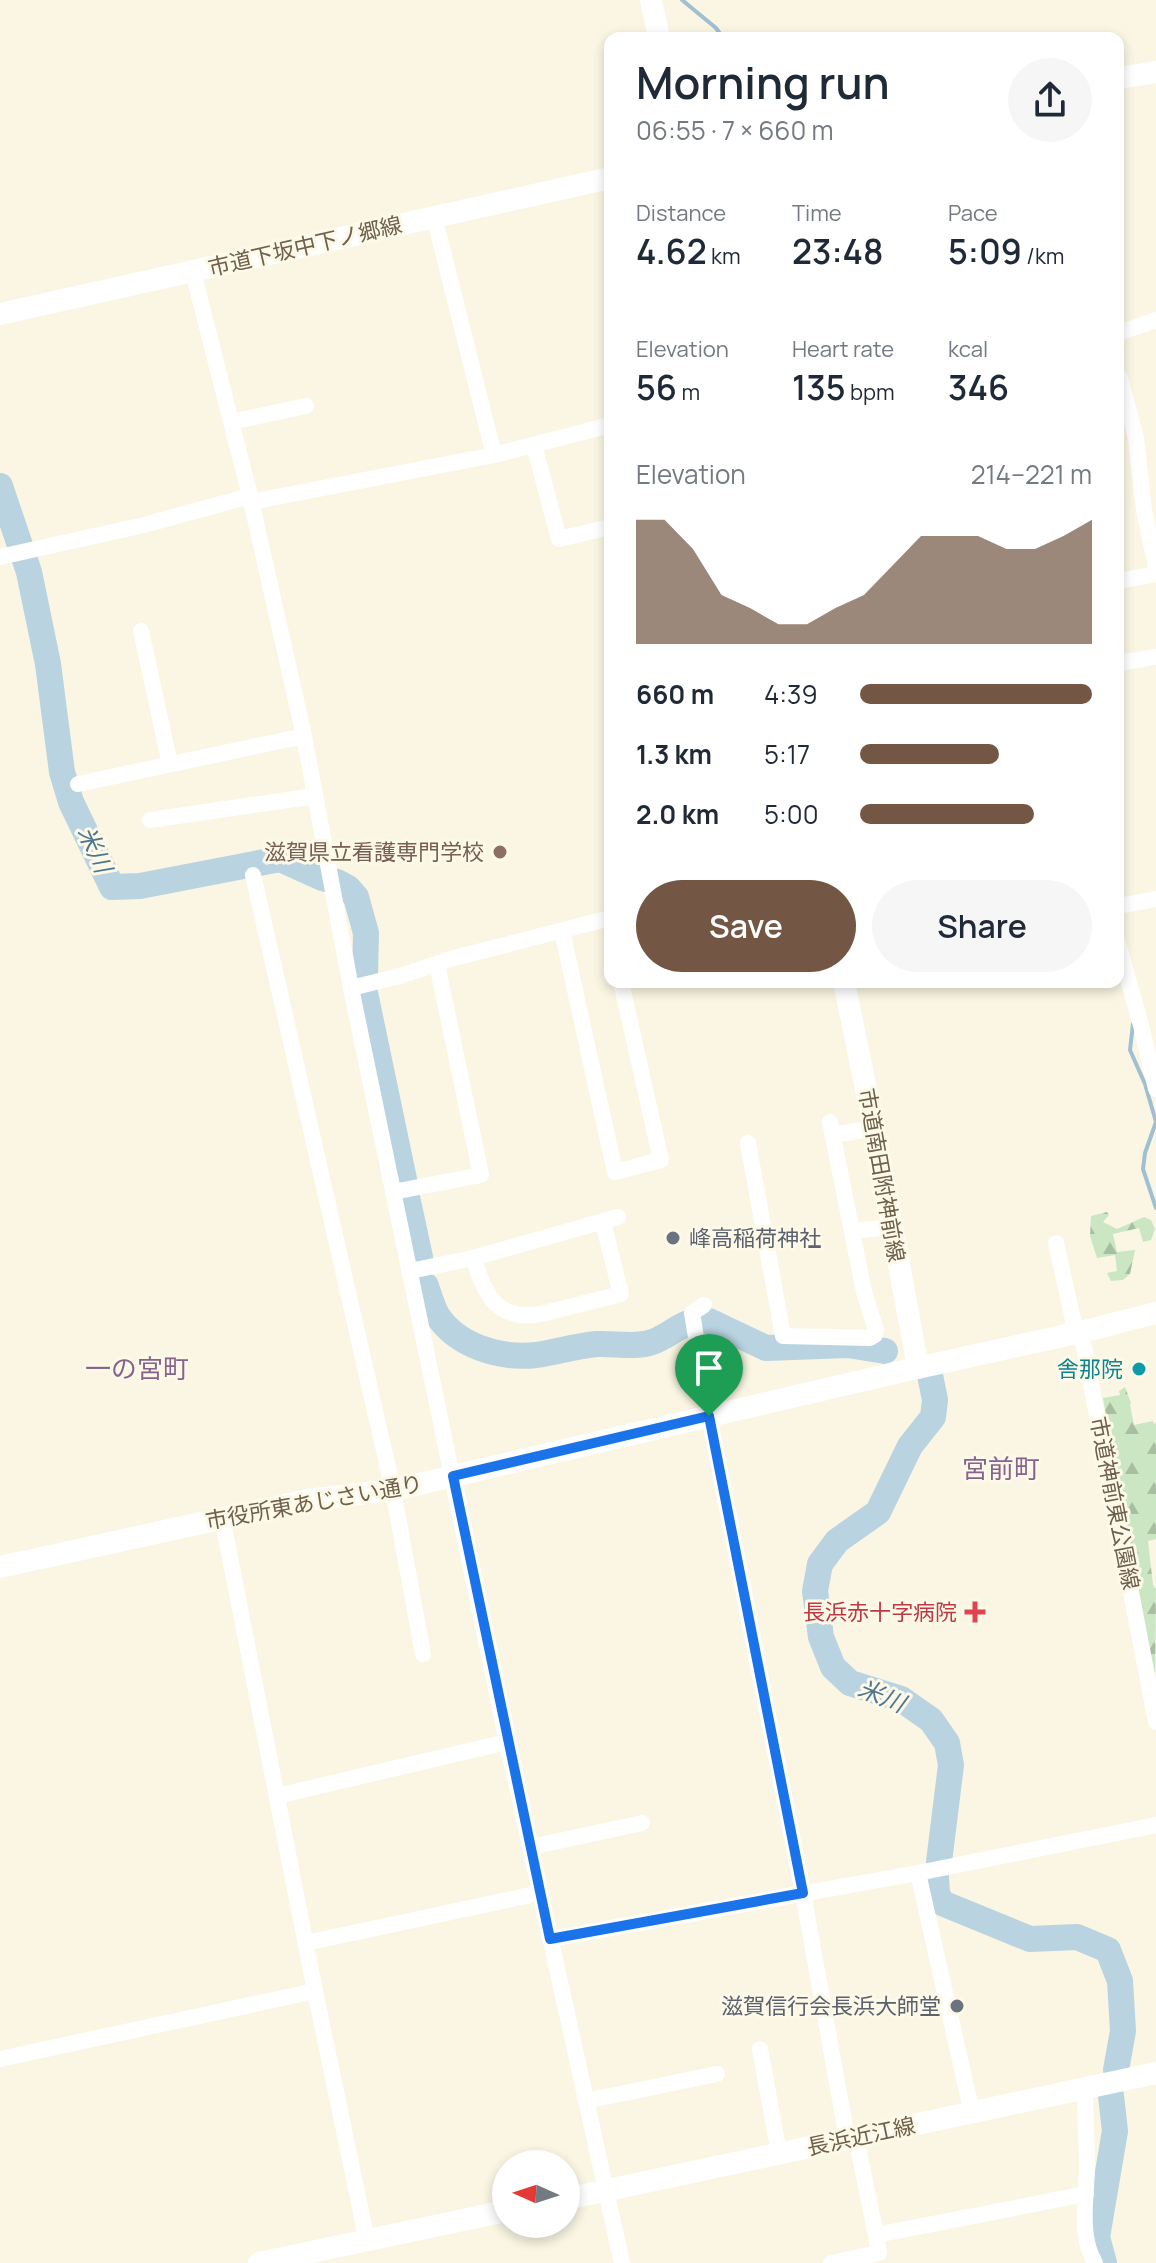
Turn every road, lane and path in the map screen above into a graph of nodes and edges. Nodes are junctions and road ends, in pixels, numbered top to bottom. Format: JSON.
{"nodes":[{"id":1,"x":651,"y":0,"type":"edge"},
{"id":2,"x":658,"y":32,"type":"edge"},
{"id":3,"x":1156,"y":72,"type":"edge"},
{"id":4,"x":1124,"y":77,"type":"edge"},
{"id":5,"x":604,"y":179,"type":"edge"},
{"id":6,"x":434,"y":216,"type":"junction"},
{"id":7,"x":193,"y":272,"type":"junction"},
{"id":8,"x":0,"y":314,"type":"edge"},
{"id":9,"x":1156,"y":320,"type":"edge"},
{"id":10,"x":1124,"y":331,"type":"edge"},
{"id":11,"x":1124,"y":393,"type":"edge"},
{"id":12,"x":306,"y":406,"type":"dead end"},
{"id":13,"x":231,"y":422,"type":"junction"},
{"id":14,"x":604,"y":427,"type":"edge"},
{"id":15,"x":534,"y":445,"type":"junction"},
{"id":16,"x":494,"y":455,"type":"junction"},
{"id":17,"x":251,"y":499,"type":"junction"},
{"id":18,"x":604,"y":528,"type":"edge"},
{"id":19,"x":15,"y":554,"type":"edge"},
{"id":20,"x":1156,"y":567,"type":"edge"},
{"id":21,"x":1156,"y":574,"type":"edge"},
{"id":22,"x":1124,"y":580,"type":"edge"},
{"id":23,"x":141,"y":631,"type":"dead end"},
{"id":24,"x":1156,"y":657,"type":"edge"},
{"id":25,"x":1124,"y":662,"type":"edge"},
{"id":26,"x":304,"y":736,"type":"junction"},
{"id":27,"x":170,"y":764,"type":"junction"},
{"id":28,"x":78,"y":784,"type":"dead end"},
{"id":29,"x":315,"y":796,"type":"junction"},
{"id":30,"x":150,"y":820,"type":"dead end"},
{"id":31,"x":253,"y":875,"type":"dead end"},
{"id":32,"x":1156,"y":899,"type":"edge"},
{"id":33,"x":1124,"y":905,"type":"edge"},
{"id":34,"x":604,"y":923,"type":"edge"},
{"id":35,"x":562,"y":931,"type":"junction"},
{"id":36,"x":1124,"y":959,"type":"edge"},
{"id":37,"x":437,"y":964,"type":"junction"},
{"id":38,"x":351,"y":988,"type":"junction"},
{"id":39,"x":622,"y":988,"type":"edge"},
{"id":40,"x":845,"y":988,"type":"edge"},
{"id":41,"x":1149,"y":1028,"type":"edge"},
{"id":42,"x":1156,"y":1089,"type":"edge"},
{"id":43,"x":874,"y":1128,"type":"junction"},
{"id":44,"x":748,"y":1143,"type":"dead end"},
{"id":45,"x":393,"y":1192,"type":"junction"},
{"id":46,"x":891,"y":1227,"type":"junction"},
{"id":47,"x":852,"y":1231,"type":"junction"},
{"id":48,"x":1056,"y":1243,"type":"dead end"},
{"id":49,"x":473,"y":1258,"type":"junction"},
{"id":50,"x":410,"y":1271,"type":"junction"},
{"id":51,"x":1156,"y":1313,"type":"edge"},
{"id":52,"x":697,"y":1316,"type":"dead end"},
{"id":53,"x":1078,"y":1333,"type":"junction"},
{"id":54,"x":917,"y":1357,"type":"junction"},
{"id":55,"x":709,"y":1416,"type":"junction"},
{"id":56,"x":453,"y":1476,"type":"junction"},
{"id":57,"x":393,"y":1490,"type":"junction"},
{"id":58,"x":222,"y":1517,"type":"junction"},
{"id":59,"x":0,"y":1567,"type":"edge"},
{"id":60,"x":423,"y":1654,"type":"dead end"},
{"id":61,"x":1156,"y":1722,"type":"edge"},
{"id":62,"x":507,"y":1742,"type":"junction"},
{"id":63,"x":277,"y":1796,"type":"junction"},
{"id":64,"x":642,"y":1823,"type":"dead end"},
{"id":65,"x":1156,"y":1825,"type":"edge"},
{"id":66,"x":531,"y":1847,"type":"junction"},
{"id":67,"x":918,"y":1873,"type":"junction"},
{"id":68,"x":540,"y":1893,"type":"junction"},
{"id":69,"x":803,"y":1893,"type":"junction"},
{"id":70,"x":550,"y":1939,"type":"junction"},
{"id":71,"x":306,"y":1943,"type":"junction"},
{"id":72,"x":315,"y":1991,"type":"junction"},
{"id":73,"x":760,"y":2049,"type":"dead end"},
{"id":74,"x":0,"y":2059,"type":"edge"},
{"id":75,"x":1156,"y":2073,"type":"edge"},
{"id":76,"x":717,"y":2074,"type":"dead end"},
{"id":77,"x":1085,"y":2089,"type":"junction"},
{"id":78,"x":586,"y":2101,"type":"junction"},
{"id":79,"x":972,"y":2113,"type":"junction"},
{"id":80,"x":852,"y":2138,"type":"junction"},
{"id":81,"x":779,"y":2153,"type":"junction"},
{"id":82,"x":606,"y":2190,"type":"junction"},
{"id":83,"x":1086,"y":2194,"type":"junction"},
{"id":84,"x":580,"y":2196,"type":"edge"},
{"id":85,"x":492,"y":2214,"type":"edge"},
{"id":86,"x":876,"y":2235,"type":"junction"},
{"id":87,"x":367,"y":2241,"type":"junction"},
{"id":88,"x":880,"y":2258,"type":"edge"},
{"id":89,"x":259,"y":2263,"type":"edge"},
{"id":90,"x":622,"y":2263,"type":"edge"},
{"id":91,"x":831,"y":2263,"type":"edge"},
{"id":92,"x":1095,"y":2263,"type":"edge"}],
"edges":[{"from":1,"to":2,"type":"street"},
{"from":3,"to":4,"type":"street"},
{"from":5,"to":6,"type":"street","name":"市道下坂中下ノ郷線"},
{"from":6,"to":7,"type":"street","name":"市道下坂中下ノ郷線"},
{"from":6,"to":16,"type":"street"},
{"from":7,"to":8,"type":"street","name":"市道下坂中下ノ郷線"},
{"from":7,"to":13,"type":"street"},
{"from":9,"to":10,"type":"street"},
{"from":11,"to":20,"type":"street"},
{"from":12,"to":13,"type":"street"},
{"from":13,"to":17,"type":"street"},
{"from":14,"to":15,"type":"street"},
{"from":15,"to":16,"type":"street"},
{"from":15,"to":18,"type":"street"},
{"from":16,"to":17,"type":"street"},
{"from":17,"to":19,"type":"street"},
{"from":17,"to":26,"type":"street"},
{"from":21,"to":22,"type":"street"},
{"from":23,"to":27,"type":"street"},
{"from":24,"to":25,"type":"street"},
{"from":26,"to":27,"type":"street"},
{"from":26,"to":29,"type":"street"},
{"from":27,"to":28,"type":"street"},
{"from":29,"to":30,"type":"street"},
{"from":29,"to":38,"type":"street"},
{"from":31,"to":57,"type":"street"},
{"from":32,"to":33,"type":"street"},
{"from":34,"to":35,"type":"street"},
{"from":35,"to":37,"type":"street"},
{"from":35,"to":39,"type":"street"},
{"from":36,"to":41,"type":"street"},
{"from":37,"to":38,"type":"street"},
{"from":37,"to":45,"type":"street"},
{"from":38,"to":45,"type":"street"},
{"from":40,"to":43,"type":"street","name":"市道南田附神前線"},
{"from":41,"to":42,"type":"street"},
{"from":43,"to":46,"type":"street","name":"市道南田附神前線"},
{"from":43,"to":47,"type":"street"},
{"from":44,"to":47,"type":"street"},
{"from":45,"to":50,"type":"street"},
{"from":46,"to":47,"type":"street"},
{"from":46,"to":54,"type":"street","name":"市道南田附神前線"},
{"from":48,"to":53,"type":"street","name":"市道神前東公園線"},
{"from":49,"to":49,"type":"street"},
{"from":49,"to":50,"type":"street"},
{"from":50,"to":56,"type":"street"},
{"from":51,"to":53,"type":"street","name":"市役所東あじさい通り"},
{"from":52,"to":55,"type":"street"},
{"from":53,"to":54,"type":"street","name":"市役所東あじさい通り"},
{"from":53,"to":54,"type":"street"},
{"from":53,"to":61,"type":"street","name":"市道神前東公園線"},
{"from":54,"to":55,"type":"street","name":"市役所東あじさい通り"},
{"from":55,"to":56,"type":"street","name":"市役所東あじさい通り"},
{"from":55,"to":69,"type":"street"},
{"from":56,"to":57,"type":"street","name":"市役所東あじさい通り"},
{"from":56,"to":62,"type":"street"},
{"from":57,"to":58,"type":"street","name":"市役所東あじさい通り"},
{"from":57,"to":60,"type":"street"},
{"from":58,"to":59,"type":"street","name":"市役所東あじさい通り"},
{"from":58,"to":63,"type":"street"},
{"from":62,"to":63,"type":"street"},
{"from":62,"to":66,"type":"street"},
{"from":63,"to":71,"type":"street"},
{"from":64,"to":66,"type":"street"},
{"from":65,"to":67,"type":"street"},
{"from":66,"to":68,"type":"street"},
{"from":67,"to":69,"type":"street"},
{"from":67,"to":79,"type":"street"},
{"from":68,"to":70,"type":"street"},
{"from":68,"to":71,"type":"street"},
{"from":69,"to":70,"type":"street"},
{"from":69,"to":80,"type":"street"},
{"from":70,"to":78,"type":"street"},
{"from":71,"to":72,"type":"street"},
{"from":72,"to":74,"type":"street"},
{"from":72,"to":87,"type":"street"},
{"from":73,"to":81,"type":"street"},
{"from":75,"to":77,"type":"street","name":"長浜近江線"},
{"from":76,"to":78,"type":"street"},
{"from":77,"to":79,"type":"street","name":"長浜近江線"},
{"from":77,"to":83,"type":"street"},
{"from":78,"to":82,"type":"street"},
{"from":79,"to":80,"type":"street","name":"長浜近江線"},
{"from":80,"to":81,"type":"street","name":"長浜近江線"},
{"from":80,"to":86,"type":"street"},
{"from":81,"to":82,"type":"street","name":"長浜近江線"},
{"from":82,"to":84,"type":"street","name":"長浜近江線"},
{"from":82,"to":90,"type":"street"},
{"from":83,"to":86,"type":"street"},
{"from":83,"to":92,"type":"street"},
{"from":85,"to":87,"type":"street"},
{"from":86,"to":88,"type":"street"},
{"from":87,"to":89,"type":"street"},
{"from":88,"to":91,"type":"street"}]}
